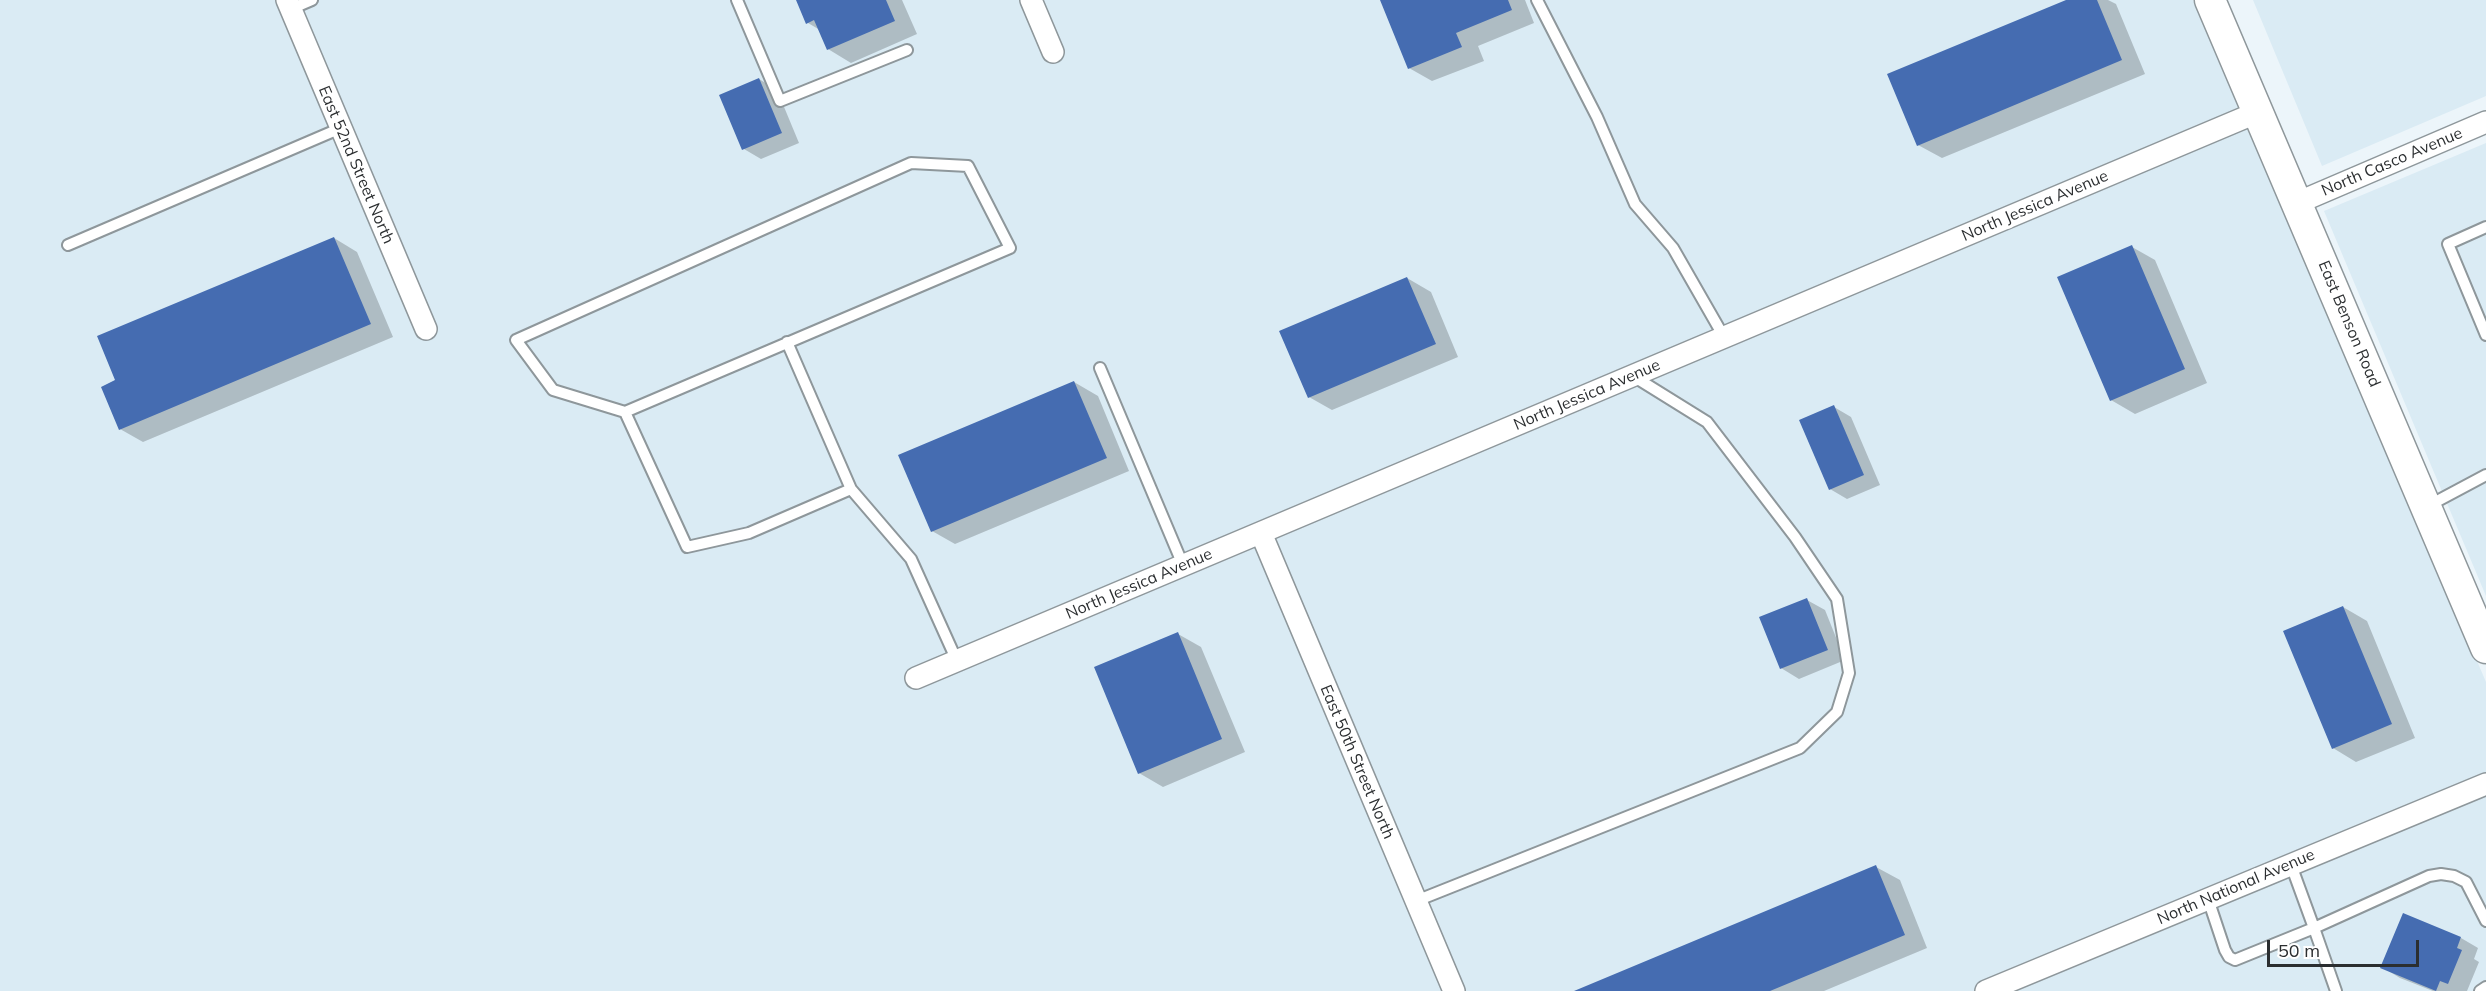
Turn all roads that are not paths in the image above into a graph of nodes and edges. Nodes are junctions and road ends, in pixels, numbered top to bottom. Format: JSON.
{"nodes":[{"id":1,"x":312,"y":0,"type":"edge"},
{"id":2,"x":737,"y":0,"type":"edge"},
{"id":3,"x":1031,"y":0,"type":"edge"},
{"id":4,"x":1537,"y":0,"type":"edge"},
{"id":5,"x":2210,"y":0,"type":"edge"},
{"id":6,"x":289,"y":5,"type":"edge"},
{"id":7,"x":907,"y":50,"type":"dead end"},
{"id":8,"x":1053,"y":51,"type":"dead end"},
{"id":9,"x":2258,"y":112,"type":"junction"},
{"id":10,"x":2486,"y":122,"type":"edge"},
{"id":11,"x":340,"y":128,"type":"junction"},
{"id":12,"x":2297,"y":202,"type":"junction"},
{"id":13,"x":2486,"y":227,"type":"edge"},
{"id":14,"x":68,"y":244,"type":"dead end"},
{"id":15,"x":426,"y":329,"type":"dead end"},
{"id":16,"x":2486,"y":335,"type":"edge"},
{"id":17,"x":1724,"y":337,"type":"junction"},
{"id":18,"x":787,"y":342,"type":"junction"},
{"id":19,"x":1100,"y":368,"type":"dead end"},
{"id":20,"x":1633,"y":376,"type":"junction"},
{"id":21,"x":625,"y":412,"type":"junction"},
{"id":22,"x":2486,"y":475,"type":"edge"},
{"id":23,"x":851,"y":489,"type":"junction"},
{"id":24,"x":2426,"y":507,"type":"junction"},
{"id":25,"x":1261,"y":533,"type":"junction"},
{"id":26,"x":1183,"y":566,"type":"junction"},
{"id":27,"x":2486,"y":648,"type":"edge"},
{"id":28,"x":957,"y":661,"type":"junction"},
{"id":29,"x":916,"y":678,"type":"dead end"},
{"id":30,"x":2486,"y":784,"type":"edge"},
{"id":31,"x":2291,"y":865,"type":"junction"},
{"id":32,"x":2208,"y":899,"type":"junction"},
{"id":33,"x":1416,"y":901,"type":"junction"},
{"id":34,"x":2486,"y":921,"type":"edge"},
{"id":35,"x":2314,"y":928,"type":"junction"},
{"id":36,"x":2486,"y":987,"type":"edge"},
{"id":37,"x":1454,"y":991,"type":"edge"},
{"id":38,"x":1986,"y":991,"type":"edge"},
{"id":39,"x":2337,"y":991,"type":"edge"},
{"id":40,"x":2480,"y":991,"type":"edge"}],
"edges":[{"from":1,"to":6,"type":"lane"},
{"from":2,"to":7,"type":"lane"},
{"from":3,"to":8,"type":"street"},
{"from":4,"to":17,"type":"lane"},
{"from":5,"to":9,"type":"main road","name":"East Benson Road"},
{"from":6,"to":11,"type":"street","name":"East 52nd Street North"},
{"from":9,"to":12,"type":"main road","name":"East Benson Road"},
{"from":9,"to":17,"type":"street","name":"North Jessica Avenue"},
{"from":10,"to":12,"type":"street","name":"North Casco Avenue"},
{"from":11,"to":14,"type":"lane"},
{"from":11,"to":15,"type":"street","name":"East 52nd Street North"},
{"from":12,"to":24,"type":"main road","name":"East Benson Road"},
{"from":13,"to":16,"type":"lane"},
{"from":17,"to":20,"type":"street","name":"North Jessica Avenue"},
{"from":18,"to":21,"type":"lane"},
{"from":18,"to":21,"type":"lane"},
{"from":18,"to":23,"type":"lane"},
{"from":19,"to":26,"type":"lane"},
{"from":20,"to":25,"type":"street","name":"North Jessica Avenue"},
{"from":20,"to":33,"type":"lane"},
{"from":21,"to":23,"type":"lane"},
{"from":22,"to":24,"type":"lane"},
{"from":23,"to":28,"type":"lane"},
{"from":24,"to":27,"type":"main road","name":"East Benson Road"},
{"from":25,"to":26,"type":"street","name":"North Jessica Avenue"},
{"from":25,"to":33,"type":"street","name":"East 50th Street North"},
{"from":26,"to":28,"type":"street","name":"North Jessica Avenue"},
{"from":28,"to":29,"type":"street","name":"North Jessica Avenue"},
{"from":30,"to":31,"type":"street","name":"North National Avenue"},
{"from":31,"to":32,"type":"street","name":"North National Avenue"},
{"from":31,"to":35,"type":"lane"},
{"from":32,"to":35,"type":"lane"},
{"from":32,"to":38,"type":"street","name":"North National Avenue"},
{"from":33,"to":37,"type":"street","name":"East 50th Street North"},
{"from":34,"to":35,"type":"lane"},
{"from":35,"to":39,"type":"lane"},
{"from":36,"to":40,"type":"lane"}]}
